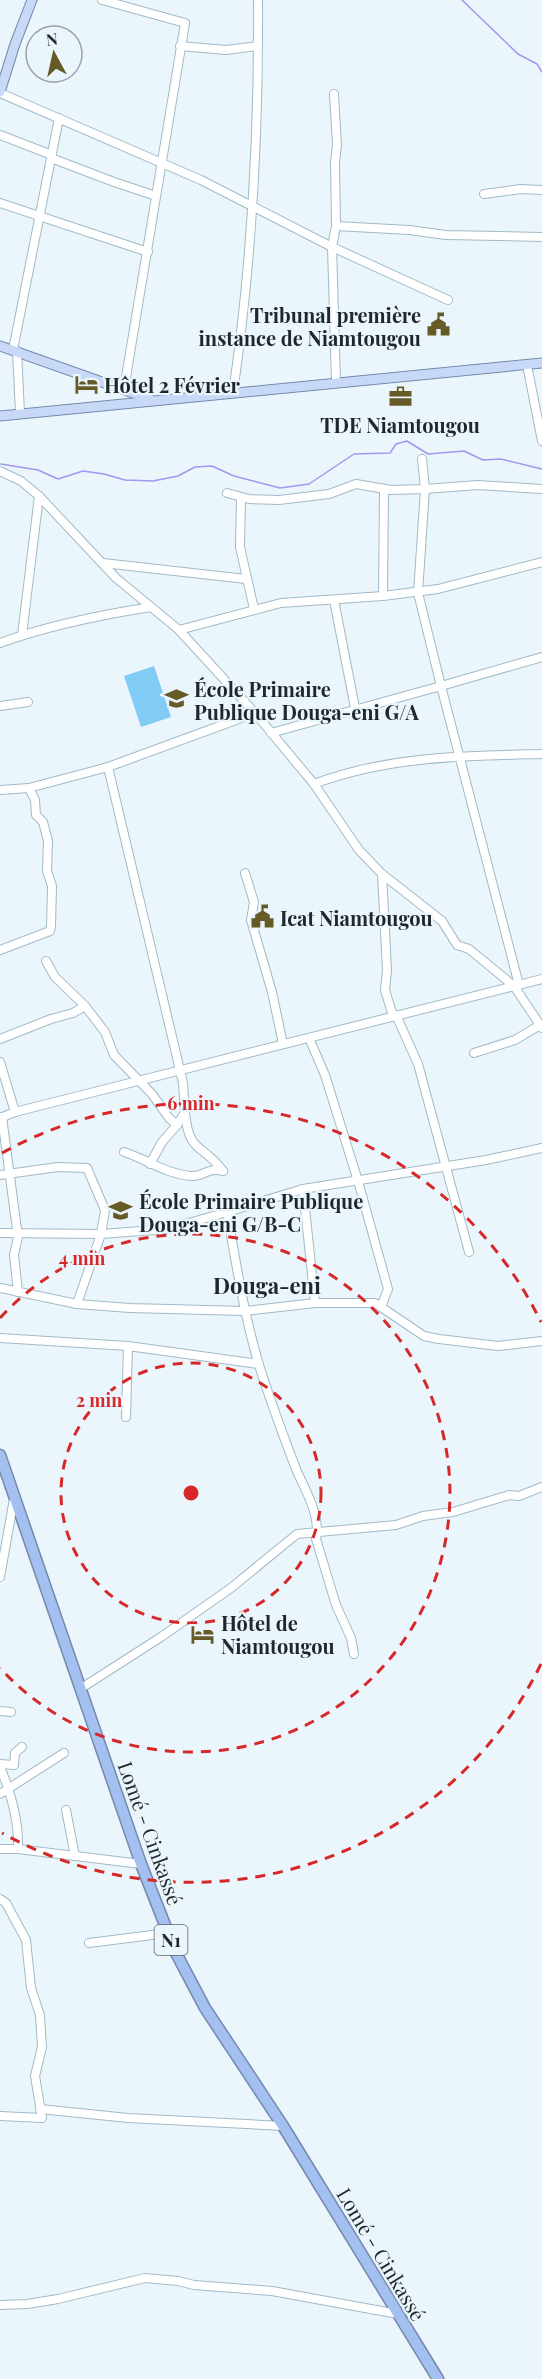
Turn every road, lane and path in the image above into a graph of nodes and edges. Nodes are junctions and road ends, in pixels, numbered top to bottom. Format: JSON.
{"nodes":[{"id":1,"x":32,"y":0,"type":"edge"},
{"id":2,"x":102,"y":0,"type":"edge"},
{"id":3,"x":258,"y":0,"type":"edge"},
{"id":4,"x":180,"y":46,"type":"junction"},
{"id":5,"x":258,"y":46,"type":"junction"},
{"id":6,"x":0,"y":93,"type":"edge"},
{"id":7,"x":334,"y":94,"type":"dead end"},
{"id":8,"x":59,"y":118,"type":"junction"},
{"id":9,"x":0,"y":135,"type":"edge"},
{"id":10,"x":51,"y":157,"type":"junction"},
{"id":11,"x":161,"y":163,"type":"junction"},
{"id":12,"x":542,"y":190,"type":"edge"},
{"id":13,"x":484,"y":194,"type":"dead end"},
{"id":14,"x":156,"y":196,"type":"junction"},
{"id":15,"x":0,"y":203,"type":"edge"},
{"id":16,"x":254,"y":206,"type":"junction"},
{"id":17,"x":39,"y":216,"type":"junction"},
{"id":18,"x":336,"y":226,"type":"junction"},
{"id":19,"x":542,"y":237,"type":"edge"},
{"id":20,"x":332,"y":247,"type":"junction"},
{"id":21,"x":147,"y":252,"type":"junction"},
{"id":22,"x":448,"y":300,"type":"dead end"},
{"id":23,"x":0,"y":345,"type":"edge"},
{"id":24,"x":15,"y":351,"type":"junction"},
{"id":25,"x":542,"y":363,"type":"edge"},
{"id":26,"x":527,"y":365,"type":"junction"},
{"id":27,"x":336,"y":381,"type":"junction"},
{"id":28,"x":124,"y":389,"type":"junction"},
{"id":29,"x":233,"y":393,"type":"junction"},
{"id":30,"x":150,"y":399,"type":"junction"},
{"id":31,"x":20,"y":414,"type":"junction"},
{"id":32,"x":0,"y":416,"type":"edge"},
{"id":33,"x":542,"y":441,"type":"edge"},
{"id":34,"x":422,"y":459,"type":"dead end"},
{"id":35,"x":0,"y":471,"type":"edge"},
{"id":36,"x":384,"y":489,"type":"junction"},
{"id":37,"x":425,"y":489,"type":"junction"},
{"id":38,"x":542,"y":489,"type":"edge"},
{"id":39,"x":226,"y":493,"type":"dead end"},
{"id":40,"x":39,"y":496,"type":"junction"},
{"id":41,"x":242,"y":497,"type":"junction"},
{"id":42,"x":542,"y":562,"type":"edge"},
{"id":43,"x":103,"y":563,"type":"junction"},
{"id":44,"x":246,"y":579,"type":"junction"},
{"id":45,"x":418,"y":593,"type":"junction"},
{"id":46,"x":383,"y":596,"type":"junction"},
{"id":47,"x":334,"y":600,"type":"junction"},
{"id":48,"x":152,"y":607,"type":"junction"},
{"id":49,"x":254,"y":609,"type":"junction"},
{"id":50,"x":179,"y":630,"type":"junction"},
{"id":51,"x":22,"y":635,"type":"junction"},
{"id":52,"x":0,"y":643,"type":"edge"},
{"id":53,"x":542,"y":657,"type":"edge"},
{"id":54,"x":441,"y":686,"type":"junction"},
{"id":55,"x":28,"y":702,"type":"dead end"},
{"id":56,"x":0,"y":705,"type":"edge"},
{"id":57,"x":356,"y":708,"type":"junction"},
{"id":58,"x":255,"y":713,"type":"junction"},
{"id":59,"x":271,"y":733,"type":"junction"},
{"id":60,"x":542,"y":754,"type":"edge"},
{"id":61,"x":460,"y":756,"type":"junction"},
{"id":62,"x":108,"y":767,"type":"junction"},
{"id":63,"x":314,"y":784,"type":"junction"},
{"id":64,"x":29,"y":788,"type":"junction"},
{"id":65,"x":0,"y":790,"type":"edge"},
{"id":66,"x":245,"y":873,"type":"dead end"},
{"id":67,"x":382,"y":874,"type":"junction"},
{"id":68,"x":0,"y":950,"type":"edge"},
{"id":69,"x":46,"y":961,"type":"dead end"},
{"id":70,"x":542,"y":979,"type":"edge"},
{"id":71,"x":516,"y":985,"type":"junction"},
{"id":72,"x":85,"y":1006,"type":"junction"},
{"id":73,"x":395,"y":1015,"type":"junction"},
{"id":74,"x":541,"y":1027,"type":"edge"},
{"id":75,"x":309,"y":1038,"type":"junction"},
{"id":76,"x":0,"y":1039,"type":"edge"},
{"id":77,"x":283,"y":1044,"type":"junction"},
{"id":78,"x":474,"y":1053,"type":"dead end"},
{"id":79,"x":0,"y":1062,"type":"edge"},
{"id":80,"x":181,"y":1071,"type":"junction"},
{"id":81,"x":140,"y":1082,"type":"junction"},
{"id":82,"x":15,"y":1112,"type":"junction"},
{"id":83,"x":185,"y":1112,"type":"junction"},
{"id":84,"x":1,"y":1118,"type":"edge"},
{"id":85,"x":177,"y":1125,"type":"junction"},
{"id":86,"x":542,"y":1148,"type":"edge"},
{"id":87,"x":124,"y":1152,"type":"dead end"},
{"id":88,"x":150,"y":1164,"type":"junction"},
{"id":89,"x":446,"y":1166,"type":"junction"},
{"id":90,"x":11,"y":1174,"type":"junction"},
{"id":91,"x":0,"y":1175,"type":"edge"},
{"id":92,"x":358,"y":1181,"type":"junction"},
{"id":93,"x":303,"y":1189,"type":"junction"},
{"id":94,"x":227,"y":1212,"type":"junction"},
{"id":95,"x":16,"y":1231,"type":"junction"},
{"id":96,"x":0,"y":1233,"type":"edge"},
{"id":97,"x":101,"y":1234,"type":"junction"},
{"id":98,"x":469,"y":1252,"type":"dead end"},
{"id":99,"x":0,"y":1288,"type":"edge"},
{"id":100,"x":18,"y":1292,"type":"junction"},
{"id":101,"x":315,"y":1303,"type":"junction"},
{"id":102,"x":77,"y":1304,"type":"junction"},
{"id":103,"x":381,"y":1307,"type":"junction"},
{"id":104,"x":245,"y":1311,"type":"junction"},
{"id":105,"x":0,"y":1338,"type":"edge"},
{"id":106,"x":542,"y":1341,"type":"edge"},
{"id":107,"x":128,"y":1346,"type":"junction"},
{"id":108,"x":259,"y":1364,"type":"junction"},
{"id":109,"x":126,"y":1418,"type":"dead end"},
{"id":110,"x":0,"y":1455,"type":"edge"},
{"id":111,"x":542,"y":1487,"type":"edge"},
{"id":112,"x":14,"y":1497,"type":"junction"},
{"id":113,"x":317,"y":1531,"type":"junction"},
{"id":114,"x":0,"y":1577,"type":"edge"},
{"id":115,"x":354,"y":1654,"type":"dead end"},
{"id":116,"x":80,"y":1689,"type":"junction"},
{"id":117,"x":0,"y":1711,"type":"edge"},
{"id":118,"x":11,"y":1712,"type":"dead end"},
{"id":119,"x":22,"y":1747,"type":"dead end"},
{"id":120,"x":64,"y":1753,"type":"dead end"},
{"id":121,"x":0,"y":1766,"type":"edge"},
{"id":122,"x":9,"y":1789,"type":"junction"},
{"id":123,"x":0,"y":1794,"type":"edge"},
{"id":124,"x":66,"y":1810,"type":"dead end"},
{"id":125,"x":0,"y":1850,"type":"edge"},
{"id":126,"x":18,"y":1850,"type":"junction"},
{"id":127,"x":75,"y":1856,"type":"junction"},
{"id":128,"x":141,"y":1864,"type":"junction"},
{"id":129,"x":0,"y":1899,"type":"edge"},
{"id":130,"x":168,"y":1933,"type":"junction"},
{"id":131,"x":89,"y":1942,"type":"dead end"},
{"id":132,"x":40,"y":2109,"type":"junction"},
{"id":133,"x":0,"y":2116,"type":"edge"},
{"id":134,"x":283,"y":2126,"type":"junction"},
{"id":135,"x":0,"y":2304,"type":"edge"},
{"id":136,"x":398,"y":2314,"type":"junction"},
{"id":137,"x":438,"y":2379,"type":"edge"}],
"edges":[{"from":1,"to":6,"type":"main road"},
{"from":2,"to":4,"type":"street"},
{"from":3,"to":5,"type":"street"},
{"from":4,"to":5,"type":"street"},
{"from":4,"to":11,"type":"street"},
{"from":5,"to":16,"type":"street"},
{"from":6,"to":8,"type":"street"},
{"from":7,"to":18,"type":"street"},
{"from":8,"to":10,"type":"street"},
{"from":8,"to":11,"type":"street"},
{"from":9,"to":10,"type":"street"},
{"from":10,"to":14,"type":"street"},
{"from":10,"to":17,"type":"street"},
{"from":11,"to":14,"type":"street"},
{"from":11,"to":16,"type":"street"},
{"from":12,"to":13,"type":"street"},
{"from":14,"to":21,"type":"street"},
{"from":15,"to":17,"type":"street"},
{"from":16,"to":20,"type":"street"},
{"from":16,"to":29,"type":"street"},
{"from":17,"to":21,"type":"street"},
{"from":17,"to":24,"type":"street"},
{"from":18,"to":19,"type":"street"},
{"from":18,"to":20,"type":"street"},
{"from":20,"to":22,"type":"street"},
{"from":20,"to":27,"type":"street"},
{"from":21,"to":28,"type":"street"},
{"from":23,"to":24,"type":"main road"},
{"from":24,"to":28,"type":"main road"},
{"from":24,"to":31,"type":"street"},
{"from":25,"to":26,"type":"main road"},
{"from":26,"to":27,"type":"main road"},
{"from":26,"to":33,"type":"street"},
{"from":27,"to":29,"type":"main road"},
{"from":28,"to":30,"type":"main road"},
{"from":29,"to":30,"type":"main road"},
{"from":30,"to":31,"type":"main road"},
{"from":31,"to":32,"type":"main road"},
{"from":34,"to":37,"type":"street"},
{"from":35,"to":40,"type":"street"},
{"from":36,"to":37,"type":"street"},
{"from":36,"to":41,"type":"street"},
{"from":36,"to":46,"type":"street"},
{"from":37,"to":38,"type":"street"},
{"from":37,"to":45,"type":"street"},
{"from":39,"to":41,"type":"street"},
{"from":40,"to":43,"type":"street"},
{"from":40,"to":51,"type":"street"},
{"from":41,"to":44,"type":"street"},
{"from":42,"to":45,"type":"street"},
{"from":43,"to":44,"type":"street"},
{"from":43,"to":48,"type":"street"},
{"from":44,"to":49,"type":"street"},
{"from":45,"to":46,"type":"street"},
{"from":45,"to":54,"type":"street"},
{"from":46,"to":47,"type":"street"},
{"from":47,"to":49,"type":"street"},
{"from":47,"to":57,"type":"street"},
{"from":48,"to":50,"type":"street"},
{"from":48,"to":51,"type":"street"},
{"from":49,"to":50,"type":"street"},
{"from":50,"to":58,"type":"street"},
{"from":51,"to":52,"type":"street"},
{"from":53,"to":54,"type":"street"},
{"from":54,"to":57,"type":"street"},
{"from":54,"to":61,"type":"street"},
{"from":55,"to":56,"type":"street"},
{"from":57,"to":59,"type":"street"},
{"from":58,"to":59,"type":"street"},
{"from":58,"to":62,"type":"street"},
{"from":59,"to":63,"type":"street"},
{"from":60,"to":61,"type":"street"},
{"from":61,"to":63,"type":"street"},
{"from":61,"to":71,"type":"street"},
{"from":62,"to":64,"type":"street"},
{"from":62,"to":80,"type":"street"},
{"from":63,"to":67,"type":"street"},
{"from":64,"to":65,"type":"street"},
{"from":64,"to":68,"type":"street"},
{"from":66,"to":77,"type":"street"},
{"from":67,"to":71,"type":"street"},
{"from":67,"to":73,"type":"street"},
{"from":69,"to":72,"type":"street"},
{"from":70,"to":71,"type":"street"},
{"from":71,"to":73,"type":"street"},
{"from":71,"to":74,"type":"street"},
{"from":72,"to":76,"type":"street"},
{"from":72,"to":81,"type":"street"},
{"from":73,"to":75,"type":"street"},
{"from":73,"to":89,"type":"street"},
{"from":74,"to":78,"type":"street"},
{"from":75,"to":77,"type":"street"},
{"from":75,"to":92,"type":"street"},
{"from":77,"to":80,"type":"street"},
{"from":79,"to":82,"type":"street"},
{"from":80,"to":81,"type":"street"},
{"from":80,"to":83,"type":"street"},
{"from":81,"to":82,"type":"street"},
{"from":81,"to":85,"type":"street"},
{"from":82,"to":84,"type":"street"},
{"from":83,"to":85,"type":"street"},
{"from":83,"to":88,"type":"street"},
{"from":84,"to":90,"type":"street"},
{"from":85,"to":88,"type":"street"},
{"from":86,"to":89,"type":"street"},
{"from":87,"to":88,"type":"street"},
{"from":89,"to":92,"type":"street"},
{"from":89,"to":98,"type":"street"},
{"from":90,"to":91,"type":"street"},
{"from":90,"to":95,"type":"street"},
{"from":90,"to":97,"type":"street"},
{"from":92,"to":93,"type":"street"},
{"from":92,"to":103,"type":"street"},
{"from":93,"to":94,"type":"street"},
{"from":93,"to":101,"type":"street"},
{"from":94,"to":97,"type":"street"},
{"from":94,"to":104,"type":"street"},
{"from":95,"to":96,"type":"street"},
{"from":95,"to":97,"type":"street"},
{"from":95,"to":100,"type":"street"},
{"from":97,"to":102,"type":"street"},
{"from":99,"to":100,"type":"street"},
{"from":100,"to":102,"type":"street"},
{"from":101,"to":103,"type":"street"},
{"from":101,"to":104,"type":"street"},
{"from":102,"to":104,"type":"street"},
{"from":103,"to":106,"type":"street"},
{"from":104,"to":108,"type":"street"},
{"from":105,"to":107,"type":"street"},
{"from":107,"to":108,"type":"street"},
{"from":107,"to":109,"type":"street"},
{"from":108,"to":113,"type":"street"},
{"from":110,"to":112,"type":"highway","name":"Lomé - Cinkassé","number":"N1"},
{"from":111,"to":113,"type":"street"},
{"from":112,"to":114,"type":"street"},
{"from":112,"to":116,"type":"highway","name":"Lomé - Cinkassé","number":"N1"},
{"from":113,"to":115,"type":"street"},
{"from":113,"to":116,"type":"street"},
{"from":116,"to":128,"type":"highway","name":"Lomé - Cinkassé","number":"N1"},
{"from":117,"to":118,"type":"street"},
{"from":119,"to":121,"type":"street"},
{"from":120,"to":122,"type":"street"},
{"from":121,"to":122,"type":"street"},
{"from":122,"to":123,"type":"street"},
{"from":122,"to":126,"type":"street"},
{"from":124,"to":127,"type":"street"},
{"from":125,"to":126,"type":"street"},
{"from":126,"to":127,"type":"street"},
{"from":127,"to":128,"type":"street"},
{"from":128,"to":130,"type":"highway","name":"Lomé - Cinkassé","number":"N1"},
{"from":129,"to":132,"type":"street"},
{"from":130,"to":131,"type":"street"},
{"from":130,"to":134,"type":"highway","name":"Lomé - Cinkassé","number":"N1"},
{"from":132,"to":133,"type":"street"},
{"from":132,"to":134,"type":"street"},
{"from":134,"to":136,"type":"highway","name":"Lomé - Cinkassé","number":"N1"},
{"from":135,"to":136,"type":"street"},
{"from":136,"to":137,"type":"highway","name":"Lomé - Cinkassé","number":"N1"}]}
